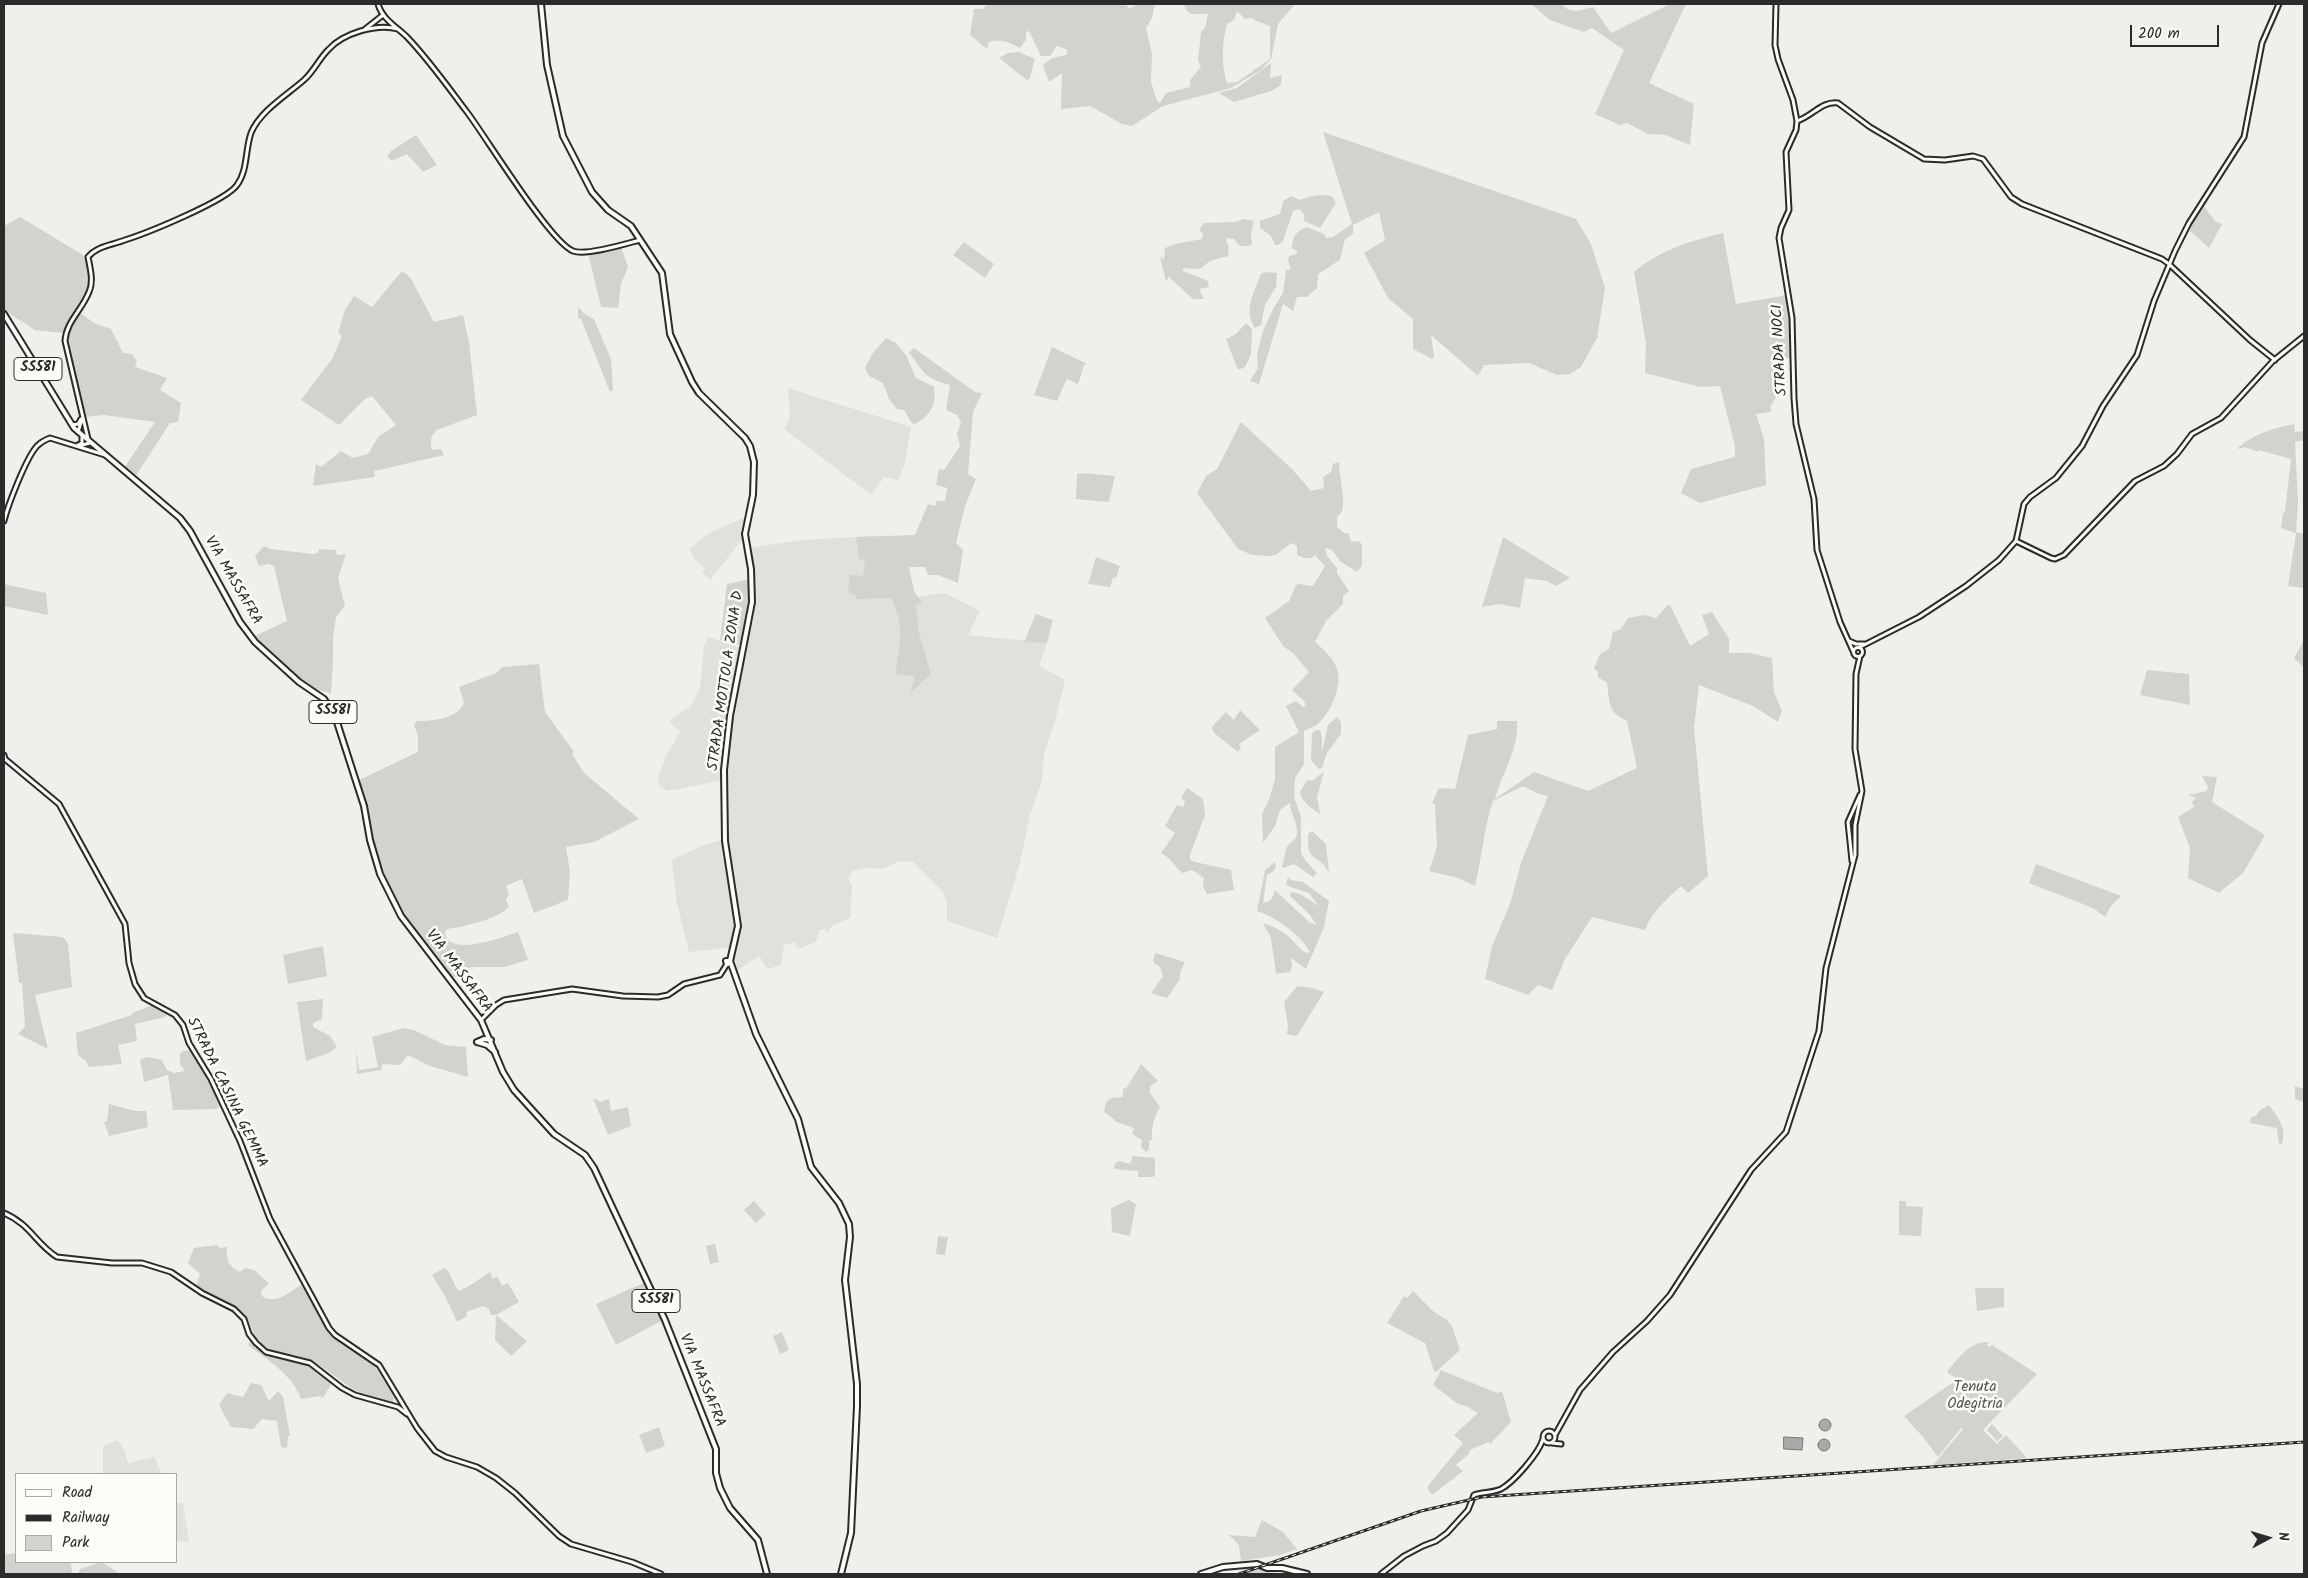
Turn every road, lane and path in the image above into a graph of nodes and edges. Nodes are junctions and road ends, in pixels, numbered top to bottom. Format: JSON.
{"nodes":[{"id":1,"x":378,"y":4,"type":"edge"},
{"id":2,"x":541,"y":4,"type":"edge"},
{"id":3,"x":1776,"y":4,"type":"edge"},
{"id":4,"x":2279,"y":4,"type":"edge"},
{"id":5,"x":383,"y":15,"type":"junction"},
{"id":6,"x":398,"y":29,"type":"junction"},
{"id":7,"x":362,"y":32,"type":"junction"},
{"id":8,"x":1798,"y":121,"type":"junction"},
{"id":9,"x":640,"y":240,"type":"junction"},
{"id":10,"x":2169,"y":264,"type":"junction"},
{"id":11,"x":4,"y":314,"type":"edge"},
{"id":12,"x":2304,"y":336,"type":"edge"},
{"id":13,"x":2275,"y":360,"type":"junction"},
{"id":14,"x":82,"y":413,"type":"junction"},
{"id":15,"x":83,"y":420,"type":"junction"},
{"id":16,"x":72,"y":425,"type":"junction"},
{"id":17,"x":79,"y":433,"type":"junction"},
{"id":18,"x":82,"y":437,"type":"junction"},
{"id":19,"x":90,"y":443,"type":"junction"},
{"id":20,"x":80,"y":446,"type":"junction"},
{"id":21,"x":105,"y":455,"type":"junction"},
{"id":22,"x":4,"y":521,"type":"edge"},
{"id":23,"x":2016,"y":541,"type":"junction"},
{"id":24,"x":1848,"y":640,"type":"junction"},
{"id":25,"x":1872,"y":640,"type":"junction"},
{"id":26,"x":1858,"y":647,"type":"junction"},
{"id":27,"x":1863,"y":652,"type":"junction"},
{"id":28,"x":1854,"y":653,"type":"junction"},
{"id":29,"x":1860,"y":656,"type":"junction"},
{"id":30,"x":1856,"y":674,"type":"junction"},
{"id":31,"x":4,"y":755,"type":"edge"},
{"id":32,"x":1862,"y":788,"type":"junction"},
{"id":33,"x":1852,"y":866,"type":"junction"},
{"id":34,"x":728,"y":963,"type":"junction"},
{"id":35,"x":481,"y":1020,"type":"junction"},
{"id":36,"x":486,"y":1029,"type":"junction"},
{"id":37,"x":491,"y":1040,"type":"junction"},
{"id":38,"x":482,"y":1043,"type":"junction"},
{"id":39,"x":496,"y":1054,"type":"junction"},
{"id":40,"x":4,"y":1213,"type":"edge"},
{"id":41,"x":399,"y":1398,"type":"junction"},
{"id":42,"x":402,"y":1402,"type":"junction"},
{"id":43,"x":392,"y":1405,"type":"junction"},
{"id":44,"x":398,"y":1407,"type":"junction"},
{"id":45,"x":411,"y":1418,"type":"junction"},
{"id":46,"x":1559,"y":1425,"type":"junction"},
{"id":47,"x":1549,"y":1431,"type":"junction"},
{"id":48,"x":1544,"y":1434,"type":"junction"},
{"id":49,"x":1555,"y":1436,"type":"junction"},
{"id":50,"x":1543,"y":1439,"type":"junction"},
{"id":51,"x":1548,"y":1443,"type":"junction"},
{"id":52,"x":1552,"y":1443,"type":"junction"},
{"id":53,"x":1540,"y":1447,"type":"junction"},
{"id":54,"x":661,"y":1574,"type":"edge"},
{"id":55,"x":767,"y":1574,"type":"edge"},
{"id":56,"x":841,"y":1574,"type":"edge"},
{"id":57,"x":1202,"y":1574,"type":"edge"},
{"id":58,"x":1307,"y":1574,"type":"edge"},
{"id":59,"x":1381,"y":1574,"type":"edge"}],
"edges":[{"from":1,"to":5,"type":"street"},
{"from":2,"to":9,"type":"main road","name":"STRADA MOTTOLA ZONA D"},
{"from":3,"to":8,"type":"street"},
{"from":4,"to":10,"type":"street"},
{"from":5,"to":6,"type":"street"},
{"from":5,"to":7,"type":"street"},
{"from":6,"to":7,"type":"street"},
{"from":6,"to":9,"type":"street"},
{"from":7,"to":14,"type":"street"},
{"from":8,"to":10,"type":"street"},
{"from":8,"to":24,"type":"street","name":"STRADA NOCI"},
{"from":9,"to":34,"type":"main road","name":"STRADA MOTTOLA ZONA D"},
{"from":10,"to":13,"type":"street"},
{"from":10,"to":23,"type":"street"},
{"from":11,"to":16,"type":"main road","number":"SS581"},
{"from":12,"to":13,"type":"street"},
{"from":13,"to":23,"type":"street"},
{"from":14,"to":15,"type":"street"},
{"from":14,"to":16,"type":"street"},
{"from":14,"to":17,"type":"street"},
{"from":15,"to":17,"type":"street"},
{"from":15,"to":19,"type":"street"},
{"from":16,"to":17,"type":"main road","name":"VIA MASSAFRA","number":"SS581"},
{"from":17,"to":18,"type":"main road","name":"VIA MASSAFRA","number":"SS581"},
{"from":18,"to":19,"type":"main road","name":"VIA MASSAFRA","number":"SS581"},
{"from":18,"to":20,"type":"street"},
{"from":19,"to":20,"type":"street"},
{"from":19,"to":21,"type":"main road","name":"VIA MASSAFRA","number":"SS581"},
{"from":20,"to":21,"type":"street"},
{"from":20,"to":22,"type":"street"},
{"from":21,"to":35,"type":"main road","name":"VIA MASSAFRA","number":"SS581"},
{"from":23,"to":25,"type":"street"},
{"from":24,"to":25,"type":"street"},
{"from":24,"to":26,"type":"street"},
{"from":24,"to":28,"type":"street","name":"STRADA NOCI"},
{"from":25,"to":26,"type":"street"},
{"from":25,"to":27,"type":"street"},
{"from":26,"to":27,"type":"street"},
{"from":26,"to":28,"type":"street"},
{"from":27,"to":29,"type":"street"},
{"from":28,"to":29,"type":"street"},
{"from":28,"to":30,"type":"street"},
{"from":29,"to":30,"type":"street"},
{"from":30,"to":32,"type":"street"},
{"from":31,"to":41,"type":"street","name":"STRADA CASINA GEMMA"},
{"from":32,"to":33,"type":"street"},
{"from":32,"to":33,"type":"street"},
{"from":33,"to":46,"type":"street"},
{"from":34,"to":35,"type":"street"},
{"from":34,"to":56,"type":"main road"},
{"from":35,"to":36,"type":"main road","name":"VIA MASSAFRA","number":"SS581"},
{"from":36,"to":37,"type":"main road","name":"VIA MASSAFRA","number":"SS581"},
{"from":36,"to":38,"type":"main road"},
{"from":37,"to":38,"type":"main road"},
{"from":37,"to":39,"type":"main road","name":"VIA MASSAFRA","number":"SS581"},
{"from":38,"to":39,"type":"main road"},
{"from":39,"to":55,"type":"main road","name":"VIA MASSAFRA","number":"SS581"},
{"from":40,"to":43,"type":"street"},
{"from":41,"to":42,"type":"street","name":"STRADA CASINA GEMMA"},
{"from":41,"to":43,"type":"street"},
{"from":41,"to":44,"type":"street"},
{"from":42,"to":44,"type":"street"},
{"from":42,"to":45,"type":"street","name":"STRADA CASINA GEMMA"},
{"from":43,"to":44,"type":"street"},
{"from":44,"to":45,"type":"street"},
{"from":45,"to":54,"type":"street"},
{"from":46,"to":47,"type":"street"},
{"from":46,"to":49,"type":"street"},
{"from":47,"to":48,"type":"street"},
{"from":47,"to":48,"type":"street"},
{"from":47,"to":49,"type":"street"},
{"from":48,"to":50,"type":"street"},
{"from":49,"to":52,"type":"street"},
{"from":49,"to":52,"type":"street"},
{"from":50,"to":51,"type":"street"},
{"from":50,"to":53,"type":"street"},
{"from":51,"to":52,"type":"street"},
{"from":51,"to":53,"type":"street"},
{"from":53,"to":59,"type":"street"},
{"from":57,"to":58,"type":"main road"}]}
